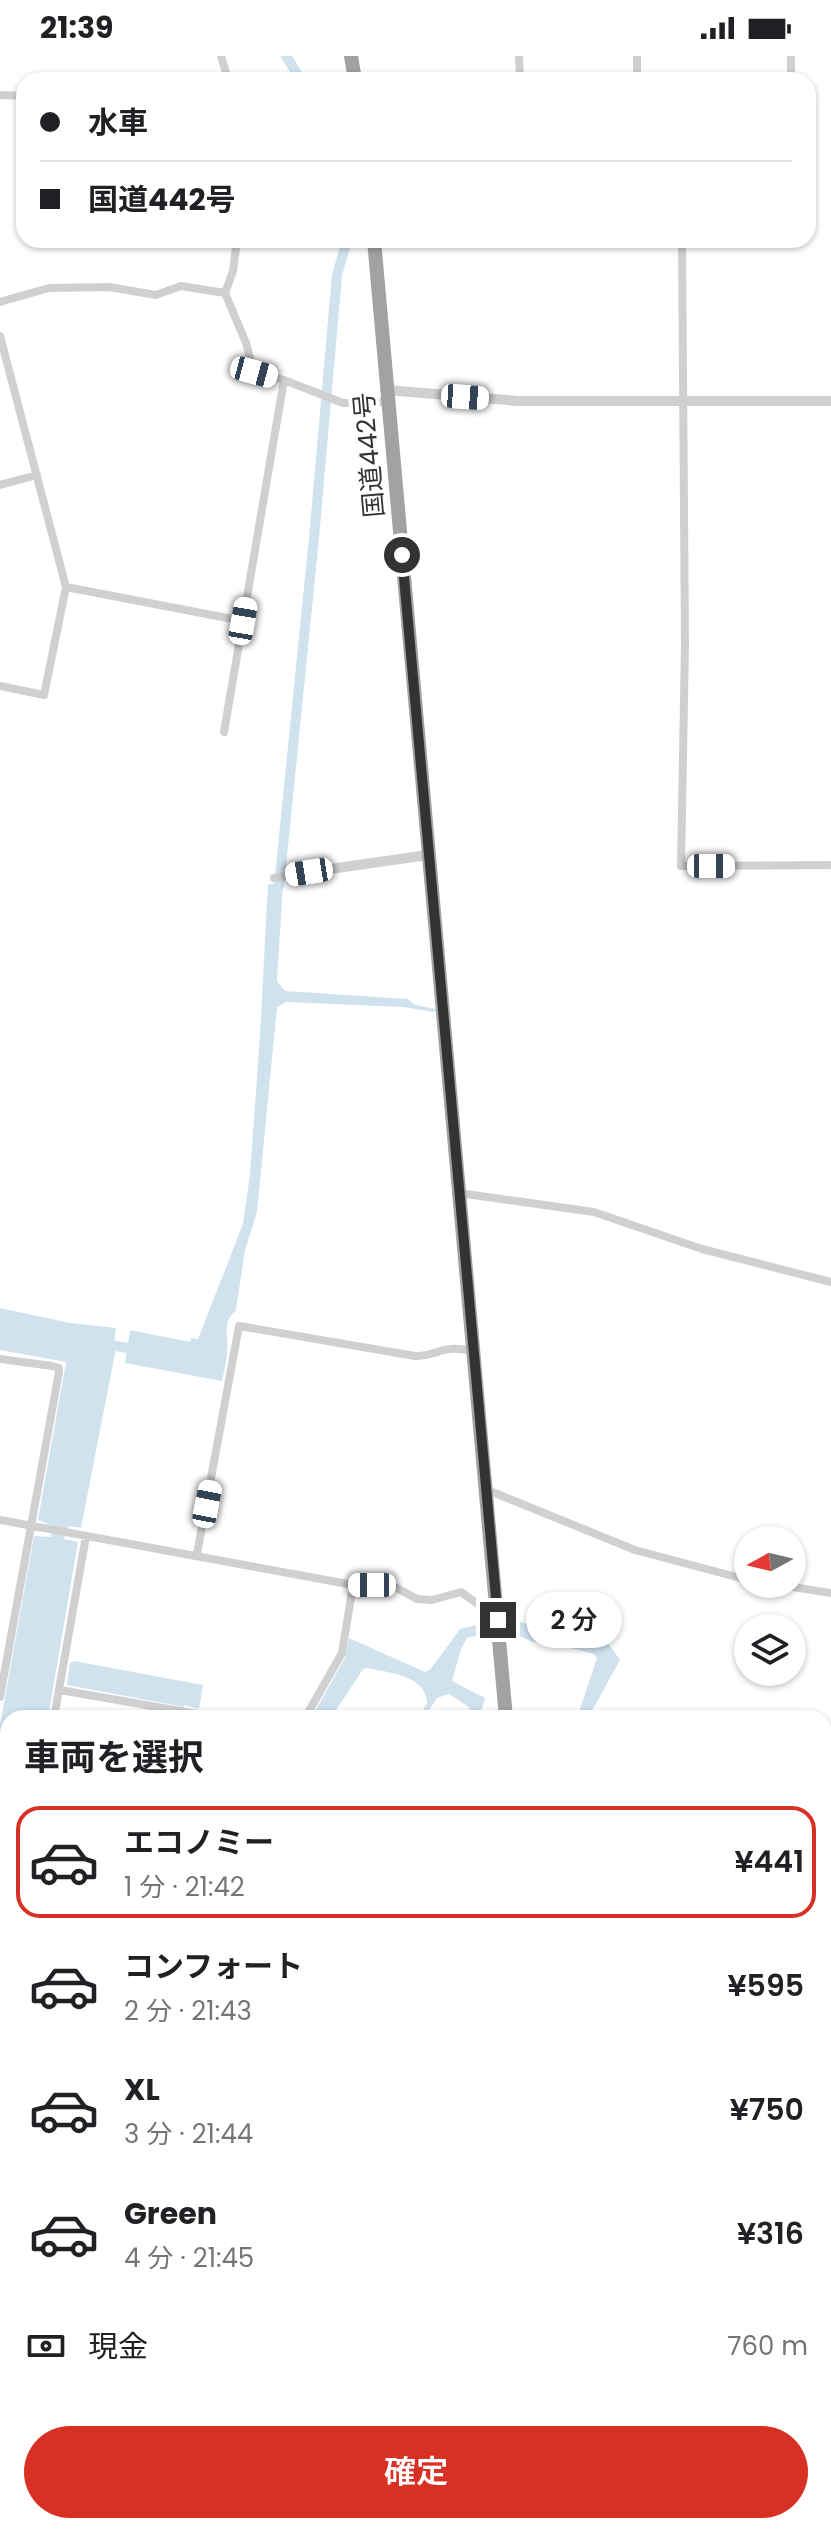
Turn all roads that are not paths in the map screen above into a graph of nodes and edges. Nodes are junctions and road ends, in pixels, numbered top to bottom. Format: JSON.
{"nodes":[{"id":1,"x":236,"y":248,"type":"edge"},
{"id":2,"x":375,"y":248,"type":"edge"},
{"id":3,"x":682,"y":248,"type":"edge"},
{"id":4,"x":225,"y":293,"type":"junction"},
{"id":5,"x":0,"y":302,"type":"edge"},
{"id":6,"x":0,"y":336,"type":"edge"},
{"id":7,"x":284,"y":380,"type":"junction"},
{"id":8,"x":387,"y":396,"type":"junction"},
{"id":9,"x":682,"y":401,"type":"junction"},
{"id":10,"x":831,"y":401,"type":"edge"},
{"id":11,"x":37,"y":475,"type":"junction"},
{"id":12,"x":0,"y":485,"type":"edge"},
{"id":13,"x":66,"y":587,"type":"junction"},
{"id":14,"x":243,"y":621,"type":"junction"},
{"id":15,"x":0,"y":686,"type":"edge"},
{"id":16,"x":224,"y":732,"type":"dead end"},
{"id":17,"x":428,"y":855,"type":"junction"},
{"id":18,"x":831,"y":865,"type":"edge"},
{"id":19,"x":309,"y":872,"type":"joint"},
{"id":20,"x":274,"y":878,"type":"dead end"},
{"id":21,"x":458,"y":1193,"type":"junction"},
{"id":22,"x":828,"y":1281,"type":"edge"},
{"id":23,"x":472,"y":1351,"type":"junction"},
{"id":24,"x":0,"y":1359,"type":"edge"},
{"id":25,"x":484,"y":1489,"type":"junction"},
{"id":26,"x":0,"y":1520,"type":"edge"},
{"id":27,"x":33,"y":1527,"type":"junction"},
{"id":28,"x":83,"y":1536,"type":"junction"},
{"id":29,"x":197,"y":1554,"type":"junction"},
{"id":30,"x":734,"y":1576,"type":"edge"},
{"id":31,"x":353,"y":1585,"type":"junction"},
{"id":32,"x":806,"y":1589,"type":"edge"},
{"id":33,"x":831,"y":1593,"type":"edge"},
{"id":34,"x":497,"y":1614,"type":"junction"},
{"id":35,"x":2,"y":1680,"type":"edge"},
{"id":36,"x":60,"y":1690,"type":"junction"},
{"id":37,"x":0,"y":1697,"type":"edge"},
{"id":38,"x":56,"y":1710,"type":"edge"},
{"id":39,"x":174,"y":1710,"type":"edge"},
{"id":40,"x":310,"y":1710,"type":"edge"},
{"id":41,"x":505,"y":1710,"type":"edge"}],
"edges":[{"from":1,"to":4,"type":"street"},
{"from":2,"to":8,"type":"highway","name":"国道442号"},
{"from":3,"to":9,"type":"street"},
{"from":4,"to":5,"type":"street"},
{"from":4,"to":7,"type":"street"},
{"from":6,"to":11,"type":"street"},
{"from":7,"to":8,"type":"street"},
{"from":7,"to":14,"type":"street"},
{"from":8,"to":9,"type":"street"},
{"from":8,"to":17,"type":"highway","name":"国道442号"},
{"from":9,"to":10,"type":"street"},
{"from":9,"to":18,"type":"street"},
{"from":11,"to":12,"type":"street"},
{"from":11,"to":13,"type":"street"},
{"from":13,"to":14,"type":"street"},
{"from":13,"to":15,"type":"street"},
{"from":14,"to":16,"type":"street"},
{"from":17,"to":19,"type":"street"},
{"from":17,"to":21,"type":"highway","name":"国道442号"},
{"from":19,"to":20,"type":"street"},
{"from":21,"to":22,"type":"street"},
{"from":21,"to":23,"type":"highway","name":"国道442号"},
{"from":23,"to":25,"type":"highway","name":"国道442号"},
{"from":23,"to":29,"type":"street"},
{"from":24,"to":27,"type":"street"},
{"from":25,"to":30,"type":"street"},
{"from":25,"to":34,"type":"highway","name":"国道442号"},
{"from":26,"to":27,"type":"street"},
{"from":27,"to":28,"type":"street"},
{"from":27,"to":35,"type":"street"},
{"from":28,"to":29,"type":"street"},
{"from":28,"to":36,"type":"street"},
{"from":29,"to":31,"type":"street"},
{"from":31,"to":34,"type":"street"},
{"from":31,"to":40,"type":"street"},
{"from":32,"to":33,"type":"street"},
{"from":34,"to":41,"type":"highway","name":"国道442号"},
{"from":35,"to":37,"type":"street"},
{"from":36,"to":38,"type":"street"},
{"from":36,"to":39,"type":"street"}]}
